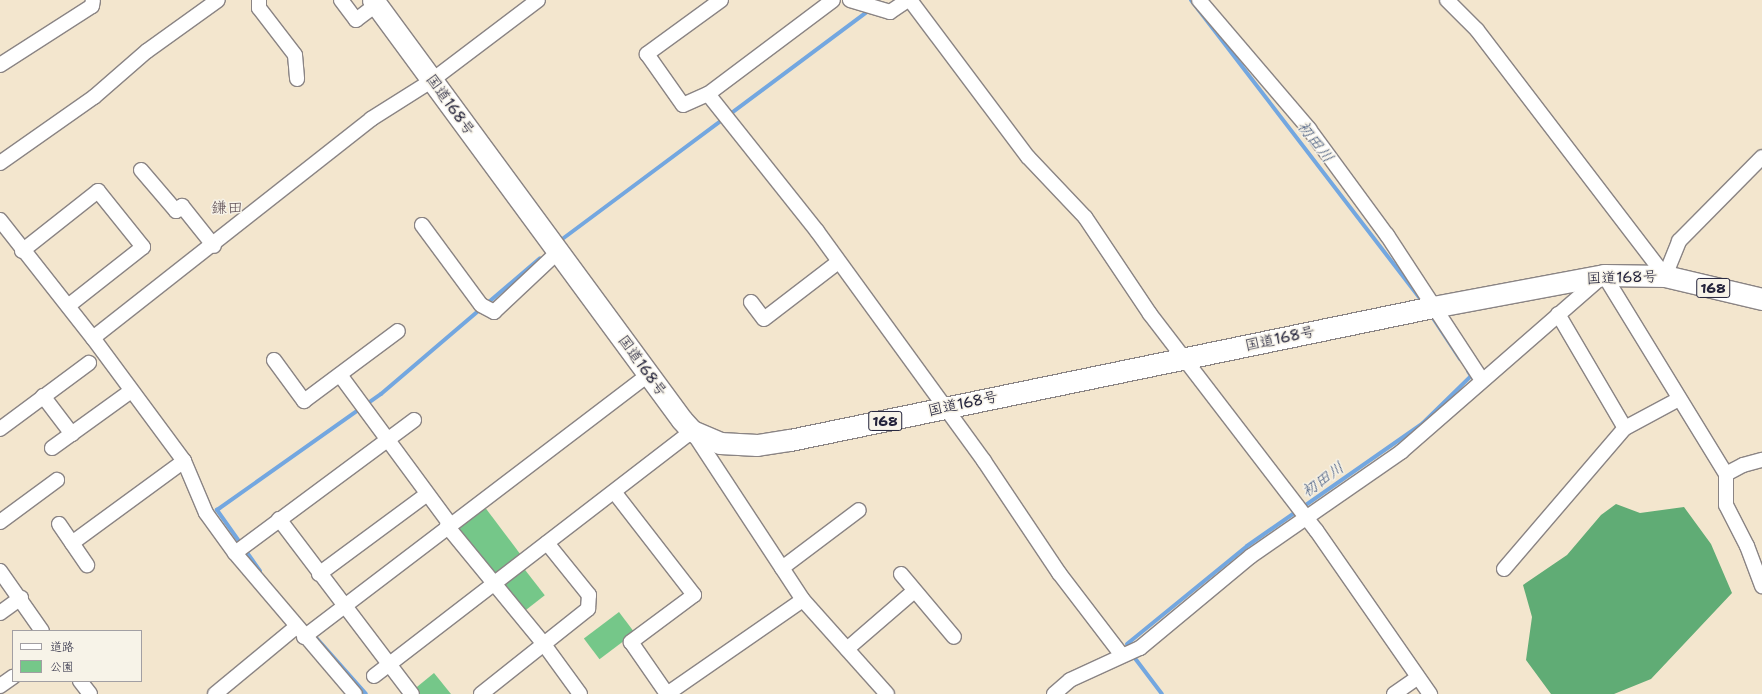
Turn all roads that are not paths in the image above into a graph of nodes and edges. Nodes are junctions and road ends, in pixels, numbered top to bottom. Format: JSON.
{"nodes":[{"id":1,"x":93,"y":0,"type":"edge"},
{"id":2,"x":259,"y":0,"type":"edge"},
{"id":3,"x":341,"y":0,"type":"edge"},
{"id":4,"x":538,"y":0,"type":"edge"},
{"id":5,"x":721,"y":0,"type":"edge"},
{"id":6,"x":833,"y":0,"type":"edge"},
{"id":7,"x":850,"y":0,"type":"edge"},
{"id":8,"x":909,"y":0,"type":"edge"},
{"id":9,"x":1199,"y":0,"type":"edge"},
{"id":10,"x":1446,"y":0,"type":"edge"},
{"id":11,"x":216,"y":1,"type":"edge"},
{"id":12,"x":375,"y":2,"type":"edge"},
{"id":13,"x":0,"y":65,"type":"edge"},
{"id":14,"x":296,"y":79,"type":"dead end"},
{"id":15,"x":431,"y":81,"type":"junction"},
{"id":16,"x":708,"y":94,"type":"junction"},
{"id":17,"x":1762,"y":157,"type":"edge"},
{"id":18,"x":0,"y":163,"type":"edge"},
{"id":19,"x":141,"y":170,"type":"dead end"},
{"id":20,"x":0,"y":220,"type":"edge"},
{"id":21,"x":422,"y":225,"type":"dead end"},
{"id":22,"x":214,"y":246,"type":"junction"},
{"id":23,"x":22,"y":251,"type":"junction"},
{"id":24,"x":558,"y":252,"type":"junction"},
{"id":25,"x":837,"y":263,"type":"junction"},
{"id":26,"x":1604,"y":275,"type":"junction"},
{"id":27,"x":1665,"y":276,"type":"junction"},
{"id":28,"x":1762,"y":299,"type":"edge"},
{"id":29,"x":751,"y":302,"type":"dead end"},
{"id":30,"x":68,"y":306,"type":"junction"},
{"id":31,"x":1433,"y":307,"type":"junction"},
{"id":32,"x":1558,"y":314,"type":"junction"},
{"id":33,"x":398,"y":331,"type":"dead end"},
{"id":34,"x":93,"y":338,"type":"junction"},
{"id":35,"x":1185,"y":359,"type":"junction"},
{"id":36,"x":274,"y":360,"type":"dead end"},
{"id":37,"x":89,"y":363,"type":"dead end"},
{"id":38,"x":340,"y":375,"type":"junction"},
{"id":39,"x":648,"y":375,"type":"junction"},
{"id":40,"x":1482,"y":380,"type":"junction"},
{"id":41,"x":131,"y":391,"type":"junction"},
{"id":42,"x":43,"y":396,"type":"junction"},
{"id":43,"x":1679,"y":399,"type":"junction"},
{"id":44,"x":945,"y":408,"type":"junction"},
{"id":45,"x":414,"y":420,"type":"dead end"},
{"id":46,"x":1625,"y":428,"type":"junction"},
{"id":47,"x":0,"y":429,"type":"edge"},
{"id":48,"x":692,"y":431,"type":"junction"},
{"id":49,"x":72,"y":434,"type":"junction"},
{"id":50,"x":387,"y":440,"type":"junction"},
{"id":51,"x":52,"y":448,"type":"dead end"},
{"id":52,"x":1762,"y":460,"type":"edge"},
{"id":53,"x":184,"y":461,"type":"junction"},
{"id":54,"x":1726,"y":474,"type":"junction"},
{"id":55,"x":57,"y":480,"type":"dead end"},
{"id":56,"x":615,"y":493,"type":"junction"},
{"id":57,"x":427,"y":494,"type":"junction"},
{"id":58,"x":859,"y":510,"type":"dead end"},
{"id":59,"x":1302,"y":515,"type":"junction"},
{"id":60,"x":279,"y":519,"type":"junction"},
{"id":61,"x":0,"y":522,"type":"edge"},
{"id":62,"x":59,"y":524,"type":"dead end"},
{"id":63,"x":448,"y":525,"type":"junction"},
{"id":64,"x":72,"y":543,"type":"junction"},
{"id":65,"x":547,"y":543,"type":"junction"},
{"id":66,"x":235,"y":553,"type":"junction"},
{"id":67,"x":87,"y":565,"type":"dead end"},
{"id":68,"x":782,"y":568,"type":"junction"},
{"id":69,"x":1504,"y":569,"type":"dead end"},
{"id":70,"x":0,"y":571,"type":"edge"},
{"id":71,"x":319,"y":574,"type":"junction"},
{"id":72,"x":901,"y":574,"type":"dead end"},
{"id":73,"x":494,"y":583,"type":"junction"},
{"id":74,"x":1762,"y":586,"type":"edge"},
{"id":75,"x":913,"y":592,"type":"junction"},
{"id":76,"x":21,"y":598,"type":"junction"},
{"id":77,"x":803,"y":600,"type":"junction"},
{"id":78,"x":346,"y":608,"type":"junction"},
{"id":79,"x":0,"y":613,"type":"edge"},
{"id":80,"x":41,"y":630,"type":"edge"},
{"id":81,"x":300,"y":632,"type":"junction"},
{"id":82,"x":954,"y":637,"type":"dead end"},
{"id":83,"x":543,"y":643,"type":"junction"},
{"id":84,"x":847,"y":649,"type":"junction"},
{"id":85,"x":1121,"y":654,"type":"junction"},
{"id":86,"x":389,"y":664,"type":"junction"},
{"id":87,"x":374,"y":676,"type":"dead end"},
{"id":88,"x":1418,"y":677,"type":"junction"},
{"id":89,"x":12,"y":678,"type":"edge"},
{"id":90,"x":81,"y":682,"type":"edge"},
{"id":91,"x":0,"y":686,"type":"edge"},
{"id":92,"x":90,"y":694,"type":"edge"},
{"id":93,"x":215,"y":694,"type":"edge"},
{"id":94,"x":354,"y":694,"type":"edge"},
{"id":95,"x":412,"y":694,"type":"edge"},
{"id":96,"x":481,"y":694,"type":"edge"},
{"id":97,"x":580,"y":694,"type":"edge"},
{"id":98,"x":887,"y":694,"type":"edge"},
{"id":99,"x":1054,"y":694,"type":"edge"},
{"id":100,"x":1394,"y":694,"type":"edge"},
{"id":101,"x":1430,"y":694,"type":"edge"}],
"edges":[{"from":1,"to":13,"type":"street"},
{"from":2,"to":14,"type":"street"},
{"from":3,"to":12,"type":"street"},
{"from":4,"to":15,"type":"street"},
{"from":5,"to":16,"type":"street"},
{"from":6,"to":16,"type":"street"},
{"from":7,"to":8,"type":"street"},
{"from":8,"to":35,"type":"street"},
{"from":9,"to":31,"type":"street"},
{"from":10,"to":27,"type":"street"},
{"from":11,"to":18,"type":"street"},
{"from":12,"to":15,"type":"highway","name":"国道168号","number":"168"},
{"from":15,"to":22,"type":"street"},
{"from":15,"to":24,"type":"highway","name":"国道168号","number":"168"},
{"from":16,"to":25,"type":"street"},
{"from":17,"to":27,"type":"street"},
{"from":19,"to":22,"type":"street"},
{"from":20,"to":23,"type":"street"},
{"from":21,"to":24,"type":"street"},
{"from":22,"to":34,"type":"street"},
{"from":23,"to":30,"type":"street"},
{"from":23,"to":30,"type":"street"},
{"from":24,"to":39,"type":"highway","name":"国道168号","number":"168"},
{"from":25,"to":29,"type":"street"},
{"from":25,"to":44,"type":"street"},
{"from":26,"to":27,"type":"highway","name":"国道168号","number":"168"},
{"from":26,"to":31,"type":"highway","name":"国道168号","number":"168"},
{"from":26,"to":32,"type":"street"},
{"from":26,"to":43,"type":"street"},
{"from":27,"to":28,"type":"highway","name":"国道168号","number":"168"},
{"from":30,"to":34,"type":"street"},
{"from":31,"to":35,"type":"highway","name":"国道168号","number":"168"},
{"from":31,"to":40,"type":"street"},
{"from":32,"to":40,"type":"street"},
{"from":32,"to":46,"type":"street"},
{"from":33,"to":38,"type":"street"},
{"from":34,"to":41,"type":"street"},
{"from":35,"to":44,"type":"highway","name":"国道168号","number":"168"},
{"from":35,"to":59,"type":"street"},
{"from":36,"to":38,"type":"street"},
{"from":37,"to":42,"type":"street"},
{"from":38,"to":50,"type":"street"},
{"from":39,"to":48,"type":"highway","name":"国道168号","number":"168"},
{"from":39,"to":63,"type":"street"},
{"from":40,"to":59,"type":"street"},
{"from":41,"to":49,"type":"street"},
{"from":41,"to":53,"type":"street"},
{"from":42,"to":47,"type":"street"},
{"from":42,"to":49,"type":"street"},
{"from":43,"to":46,"type":"street"},
{"from":43,"to":54,"type":"street"},
{"from":44,"to":48,"type":"highway","name":"国道168号","number":"168"},
{"from":44,"to":85,"type":"street"},
{"from":45,"to":50,"type":"street"},
{"from":46,"to":69,"type":"street"},
{"from":48,"to":56,"type":"street"},
{"from":48,"to":68,"type":"street"},
{"from":49,"to":51,"type":"street"},
{"from":50,"to":57,"type":"street"},
{"from":50,"to":60,"type":"street"},
{"from":52,"to":54,"type":"street"},
{"from":53,"to":64,"type":"street"},
{"from":53,"to":66,"type":"street"},
{"from":54,"to":74,"type":"street"},
{"from":55,"to":61,"type":"street"},
{"from":56,"to":65,"type":"street"},
{"from":56,"to":77,"type":"street"},
{"from":57,"to":63,"type":"street"},
{"from":57,"to":71,"type":"street"},
{"from":58,"to":68,"type":"street"},
{"from":59,"to":85,"type":"street"},
{"from":59,"to":88,"type":"street"},
{"from":60,"to":66,"type":"street"},
{"from":60,"to":71,"type":"street"},
{"from":62,"to":64,"type":"street"},
{"from":63,"to":73,"type":"street"},
{"from":63,"to":78,"type":"street"},
{"from":64,"to":67,"type":"street"},
{"from":65,"to":73,"type":"street"},
{"from":65,"to":83,"type":"street"},
{"from":66,"to":81,"type":"street"},
{"from":68,"to":77,"type":"street"},
{"from":70,"to":76,"type":"street"},
{"from":71,"to":78,"type":"street"},
{"from":72,"to":75,"type":"street"},
{"from":73,"to":83,"type":"street"},
{"from":73,"to":86,"type":"street"},
{"from":75,"to":82,"type":"street"},
{"from":75,"to":84,"type":"street"},
{"from":76,"to":79,"type":"street"},
{"from":76,"to":80,"type":"street"},
{"from":77,"to":84,"type":"street"},
{"from":78,"to":81,"type":"street"},
{"from":78,"to":86,"type":"street"},
{"from":81,"to":93,"type":"street"},
{"from":81,"to":94,"type":"street"},
{"from":83,"to":96,"type":"street"},
{"from":83,"to":97,"type":"street"},
{"from":84,"to":98,"type":"street"},
{"from":85,"to":99,"type":"street"},
{"from":86,"to":87,"type":"street"},
{"from":86,"to":95,"type":"street"},
{"from":88,"to":100,"type":"street"},
{"from":88,"to":101,"type":"street"},
{"from":89,"to":91,"type":"street"},
{"from":90,"to":92,"type":"street"}]}
